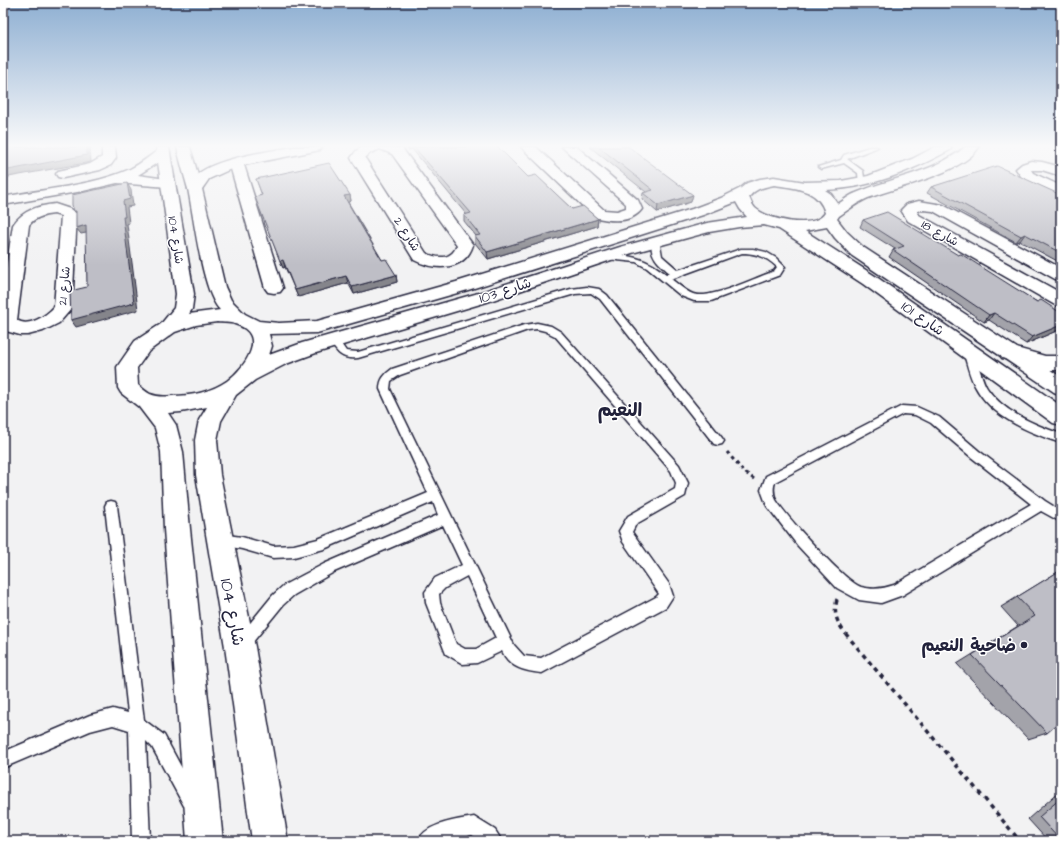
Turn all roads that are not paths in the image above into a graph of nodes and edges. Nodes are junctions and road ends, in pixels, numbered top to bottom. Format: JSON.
{"nodes":[{"id":1,"x":78,"y":186,"type":"edge"},
{"id":2,"x":169,"y":186,"type":"edge"},
{"id":3,"x":197,"y":186,"type":"edge"},
{"id":4,"x":243,"y":186,"type":"edge"},
{"id":5,"x":376,"y":186,"type":"edge"},
{"id":6,"x":423,"y":186,"type":"edge"},
{"id":7,"x":570,"y":186,"type":"edge"},
{"id":8,"x":615,"y":186,"type":"edge"},
{"id":9,"x":753,"y":186,"type":"edge"},
{"id":10,"x":802,"y":186,"type":"edge"},
{"id":11,"x":889,"y":186,"type":"edge"},
{"id":12,"x":1049,"y":186,"type":"edge"},
{"id":13,"x":195,"y":189,"type":"joint"},
{"id":14,"x":746,"y":191,"type":"junction"},
{"id":15,"x":1061,"y":192,"type":"edge"},
{"id":16,"x":45,"y":193,"type":"junction"},
{"id":17,"x":3,"y":201,"type":"edge"},
{"id":18,"x":45,"y":210,"type":"junction"},
{"id":19,"x":831,"y":216,"type":"junction"},
{"id":20,"x":774,"y":222,"type":"junction"},
{"id":21,"x":656,"y":241,"type":"junction"},
{"id":22,"x":607,"y":256,"type":"junction"},
{"id":23,"x":676,"y":273,"type":"junction"},
{"id":24,"x":1061,"y":275,"type":"edge"},
{"id":25,"x":664,"y":278,"type":"junction"},
{"id":26,"x":274,"y":288,"type":"dead end"},
{"id":27,"x":1061,"y":301,"type":"edge"},
{"id":28,"x":247,"y":323,"type":"junction"},
{"id":29,"x":168,"y":328,"type":"junction"},
{"id":30,"x":334,"y":340,"type":"junction"},
{"id":31,"x":968,"y":350,"type":"junction"},
{"id":32,"x":1009,"y":353,"type":"junction"},
{"id":33,"x":1061,"y":363,"type":"edge"},
{"id":34,"x":239,"y":382,"type":"junction"},
{"id":35,"x":1061,"y":387,"type":"edge"},
{"id":36,"x":147,"y":402,"type":"junction"},
{"id":37,"x":1061,"y":416,"type":"edge"},
{"id":38,"x":1061,"y":439,"type":"edge"},
{"id":39,"x":718,"y":441,"type":"road end"},
{"id":40,"x":435,"y":496,"type":"junction"},
{"id":41,"x":1041,"y":505,"type":"junction"},
{"id":42,"x":112,"y":506,"type":"dead end"},
{"id":43,"x":1061,"y":517,"type":"edge"},
{"id":44,"x":445,"y":518,"type":"junction"},
{"id":45,"x":219,"y":540,"type":"junction"},
{"id":46,"x":469,"y":568,"type":"junction"},
{"id":47,"x":505,"y":641,"type":"junction"},
{"id":48,"x":240,"y":647,"type":"junction"},
{"id":49,"x":138,"y":724,"type":"junction"},
{"id":50,"x":3,"y":760,"type":"edge"},
{"id":51,"x":204,"y":832,"type":"edge"},
{"id":52,"x":141,"y":841,"type":"edge"},
{"id":53,"x":270,"y":841,"type":"edge"},
{"id":54,"x":427,"y":841,"type":"edge"},
{"id":55,"x":493,"y":841,"type":"edge"}],
"edges":[{"from":1,"to":16,"type":"street"},
{"from":2,"to":29,"type":"street","name":"شارع 104"},
{"from":3,"to":13,"type":"street"},
{"from":4,"to":26,"type":"street"},
{"from":5,"to":6,"type":"street","name":"شارع 2"},
{"from":7,"to":8,"type":"street"},
{"from":9,"to":14,"type":"street","name":"شارع 103"},
{"from":10,"to":19,"type":"street","name":"شارع 101"},
{"from":11,"to":19,"type":"street"},
{"from":12,"to":15,"type":"street"},
{"from":13,"to":28,"type":"street","name":"شارع 104"},
{"from":14,"to":20,"type":"street","name":"شارع 101"},
{"from":14,"to":28,"type":"street","name":"شارع 103"},
{"from":16,"to":17,"type":"street"},
{"from":16,"to":18,"type":"street"},
{"from":18,"to":18,"type":"street","name":"شارع 21"},
{"from":19,"to":20,"type":"street","name":"شارع 103"},
{"from":19,"to":32,"type":"street","name":"شارع 101"},
{"from":20,"to":21,"type":"street","name":"شارع 103"},
{"from":20,"to":31,"type":"street","name":"شارع 101"},
{"from":21,"to":22,"type":"street","name":"شارع 103"},
{"from":21,"to":23,"type":"lane"},
{"from":22,"to":25,"type":"lane"},
{"from":22,"to":30,"type":"street","name":"شارع 103"},
{"from":23,"to":25,"type":"lane"},
{"from":23,"to":25,"type":"lane"},
{"from":24,"to":27,"type":"street","name":"شارع 18"},
{"from":28,"to":29,"type":"street"},
{"from":28,"to":34,"type":"street"},
{"from":29,"to":36,"type":"street"},
{"from":30,"to":34,"type":"street","name":"شارع 103"},
{"from":30,"to":39,"type":"lane"},
{"from":31,"to":37,"type":"street","name":"شارع 101"},
{"from":31,"to":38,"type":"lane"},
{"from":32,"to":33,"type":"street"},
{"from":32,"to":35,"type":"street","name":"شارع 101"},
{"from":34,"to":36,"type":"street"},
{"from":34,"to":45,"type":"street","name":"شارع 104"},
{"from":36,"to":51,"type":"street"},
{"from":40,"to":44,"type":"lane"},
{"from":40,"to":45,"type":"lane"},
{"from":40,"to":47,"type":"lane"},
{"from":41,"to":41,"type":"lane"},
{"from":41,"to":43,"type":"lane"},
{"from":42,"to":49,"type":"lane"},
{"from":44,"to":46,"type":"lane"},
{"from":44,"to":48,"type":"lane"},
{"from":45,"to":48,"type":"street","name":"شارع 104"},
{"from":46,"to":47,"type":"lane"},
{"from":46,"to":47,"type":"lane"},
{"from":48,"to":53,"type":"street","name":"شارع 104"},
{"from":49,"to":50,"type":"lane"},
{"from":49,"to":51,"type":"lane"},
{"from":49,"to":52,"type":"lane"},
{"from":54,"to":55,"type":"lane"}]}
